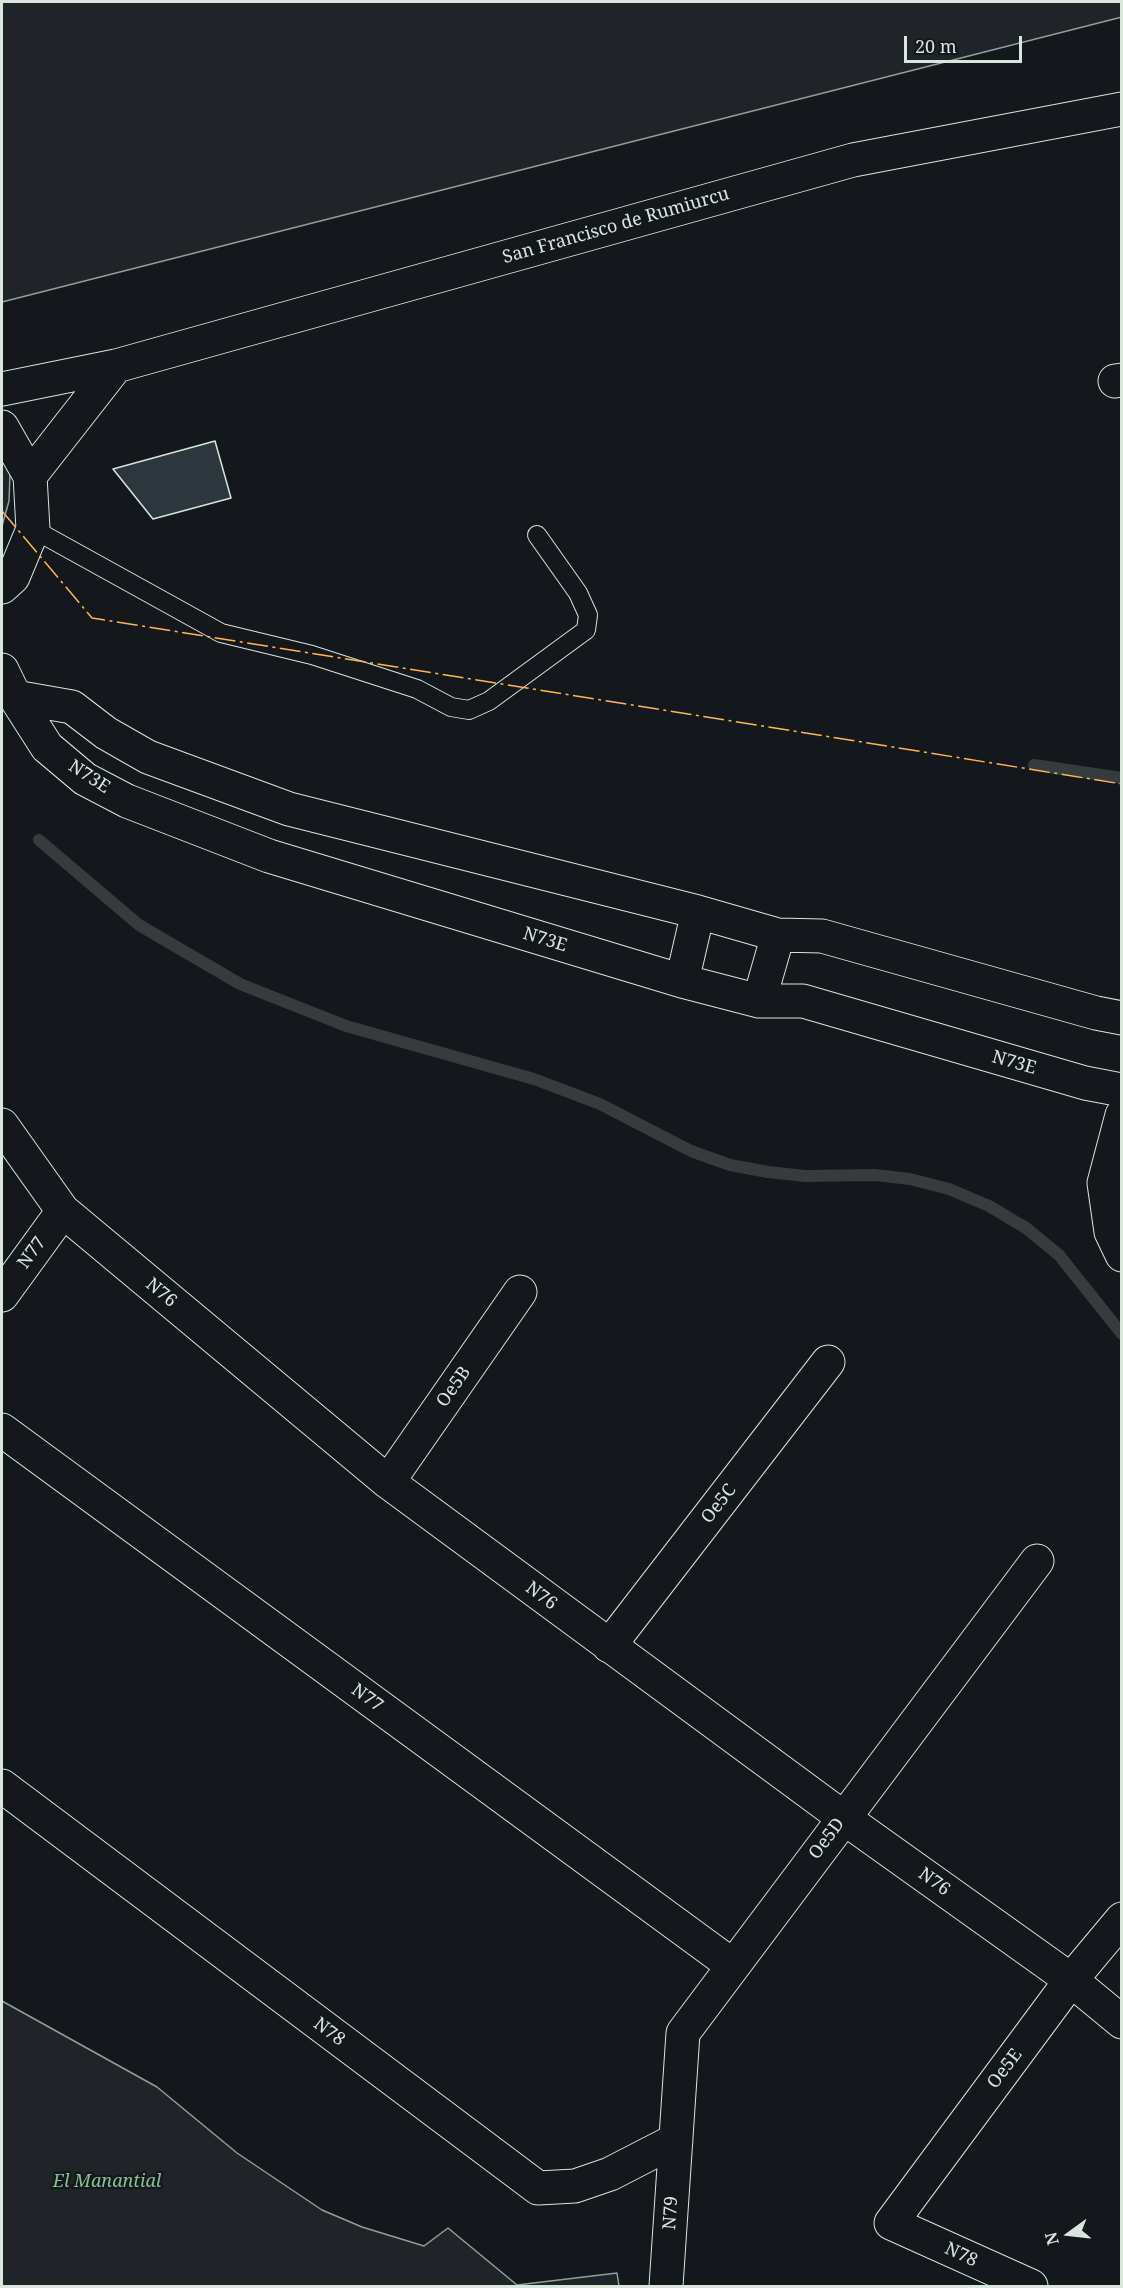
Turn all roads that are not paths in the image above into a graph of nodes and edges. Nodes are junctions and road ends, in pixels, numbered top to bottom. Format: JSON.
{"nodes":[{"id":1,"x":1122,"y":109,"type":"edge"},
{"id":2,"x":116,"y":366,"type":"junction"},
{"id":3,"x":2,"y":389,"type":"edge"},
{"id":4,"x":2,"y":427,"type":"edge"},
{"id":5,"x":30,"y":476,"type":"junction"},
{"id":6,"x":33,"y":529,"type":"junction"},
{"id":7,"x":537,"y":535,"type":"dead end"},
{"id":8,"x":2,"y":587,"type":"edge"},
{"id":9,"x":8,"y":683,"type":"edge"},
{"id":10,"x":290,"y":809,"type":"junction"},
{"id":11,"x":269,"y":856,"type":"junction"},
{"id":12,"x":698,"y":912,"type":"junction"},
{"id":13,"x":778,"y":935,"type":"junction"},
{"id":14,"x":682,"y":981,"type":"junction"},
{"id":15,"x":759,"y":1001,"type":"junction"},
{"id":16,"x":1122,"y":1018,"type":"edge"},
{"id":17,"x":1122,"y":1090,"type":"edge"},
{"id":18,"x":1122,"y":1115,"type":"edge"},
{"id":19,"x":2,"y":1125,"type":"edge"},
{"id":20,"x":63,"y":1211,"type":"junction"},
{"id":21,"x":1122,"y":1255,"type":"edge"},
{"id":22,"x":520,"y":1292,"type":"dead end"},
{"id":23,"x":2,"y":1295,"type":"edge"},
{"id":24,"x":828,"y":1362,"type":"dead end"},
{"id":25,"x":2,"y":1431,"type":"edge"},
{"id":26,"x":388,"y":1482,"type":"junction"},
{"id":27,"x":1037,"y":1561,"type":"dead end"},
{"id":28,"x":609,"y":1646,"type":"junction"},
{"id":29,"x":2,"y":1786,"type":"edge"},
{"id":30,"x":844,"y":1818,"type":"junction"},
{"id":31,"x":1122,"y":1919,"type":"edge"},
{"id":32,"x":732,"y":1965,"type":"junction"},
{"id":33,"x":1071,"y":1980,"type":"junction"},
{"id":34,"x":1122,"y":2022,"type":"edge"},
{"id":35,"x":676,"y":2140,"type":"junction"},
{"id":36,"x":891,"y":2223,"type":"joint"},
{"id":37,"x":666,"y":2286,"type":"edge"},
{"id":38,"x":1031,"y":2286,"type":"edge"}],
"edges":[{"from":1,"to":2,"type":"street","name":"San Francisco de Rumiurcu"},
{"from":2,"to":3,"type":"street","name":"San Francisco de Rumiurcu"},
{"from":2,"to":5,"type":"street"},
{"from":4,"to":5,"type":"street"},
{"from":5,"to":6,"type":"street"},
{"from":6,"to":7,"type":"lane"},
{"from":6,"to":8,"type":"street"},
{"from":9,"to":10,"type":"street","name":"N73E"},
{"from":9,"to":11,"type":"street","name":"N73E"},
{"from":10,"to":11,"type":"street"},
{"from":10,"to":12,"type":"street","name":"N73E"},
{"from":11,"to":14,"type":"street","name":"N73E"},
{"from":12,"to":13,"type":"street","name":"N73E"},
{"from":12,"to":14,"type":"street"},
{"from":13,"to":15,"type":"street"},
{"from":13,"to":16,"type":"street","name":"N73E"},
{"from":14,"to":15,"type":"street","name":"N73E"},
{"from":15,"to":17,"type":"street","name":"N73E"},
{"from":18,"to":21,"type":"street"},
{"from":19,"to":20,"type":"street","name":"N76"},
{"from":20,"to":23,"type":"street","name":"N77"},
{"from":20,"to":26,"type":"street","name":"N76"},
{"from":22,"to":26,"type":"street","name":"Oe5B"},
{"from":24,"to":28,"type":"street","name":"Oe5C"},
{"from":25,"to":32,"type":"street","name":"N77"},
{"from":26,"to":28,"type":"street","name":"N76"},
{"from":27,"to":30,"type":"street","name":"Oe5D"},
{"from":28,"to":30,"type":"street","name":"N76"},
{"from":29,"to":35,"type":"street","name":"N78"},
{"from":30,"to":32,"type":"street","name":"Oe5D"},
{"from":30,"to":33,"type":"street","name":"N76"},
{"from":31,"to":33,"type":"street","name":"Oe5E"},
{"from":32,"to":35,"type":"street","name":"Oe5D"},
{"from":33,"to":34,"type":"street","name":"N76"},
{"from":33,"to":36,"type":"street","name":"Oe5E"},
{"from":35,"to":37,"type":"street","name":"N79"},
{"from":36,"to":38,"type":"street","name":"N78"}]}
